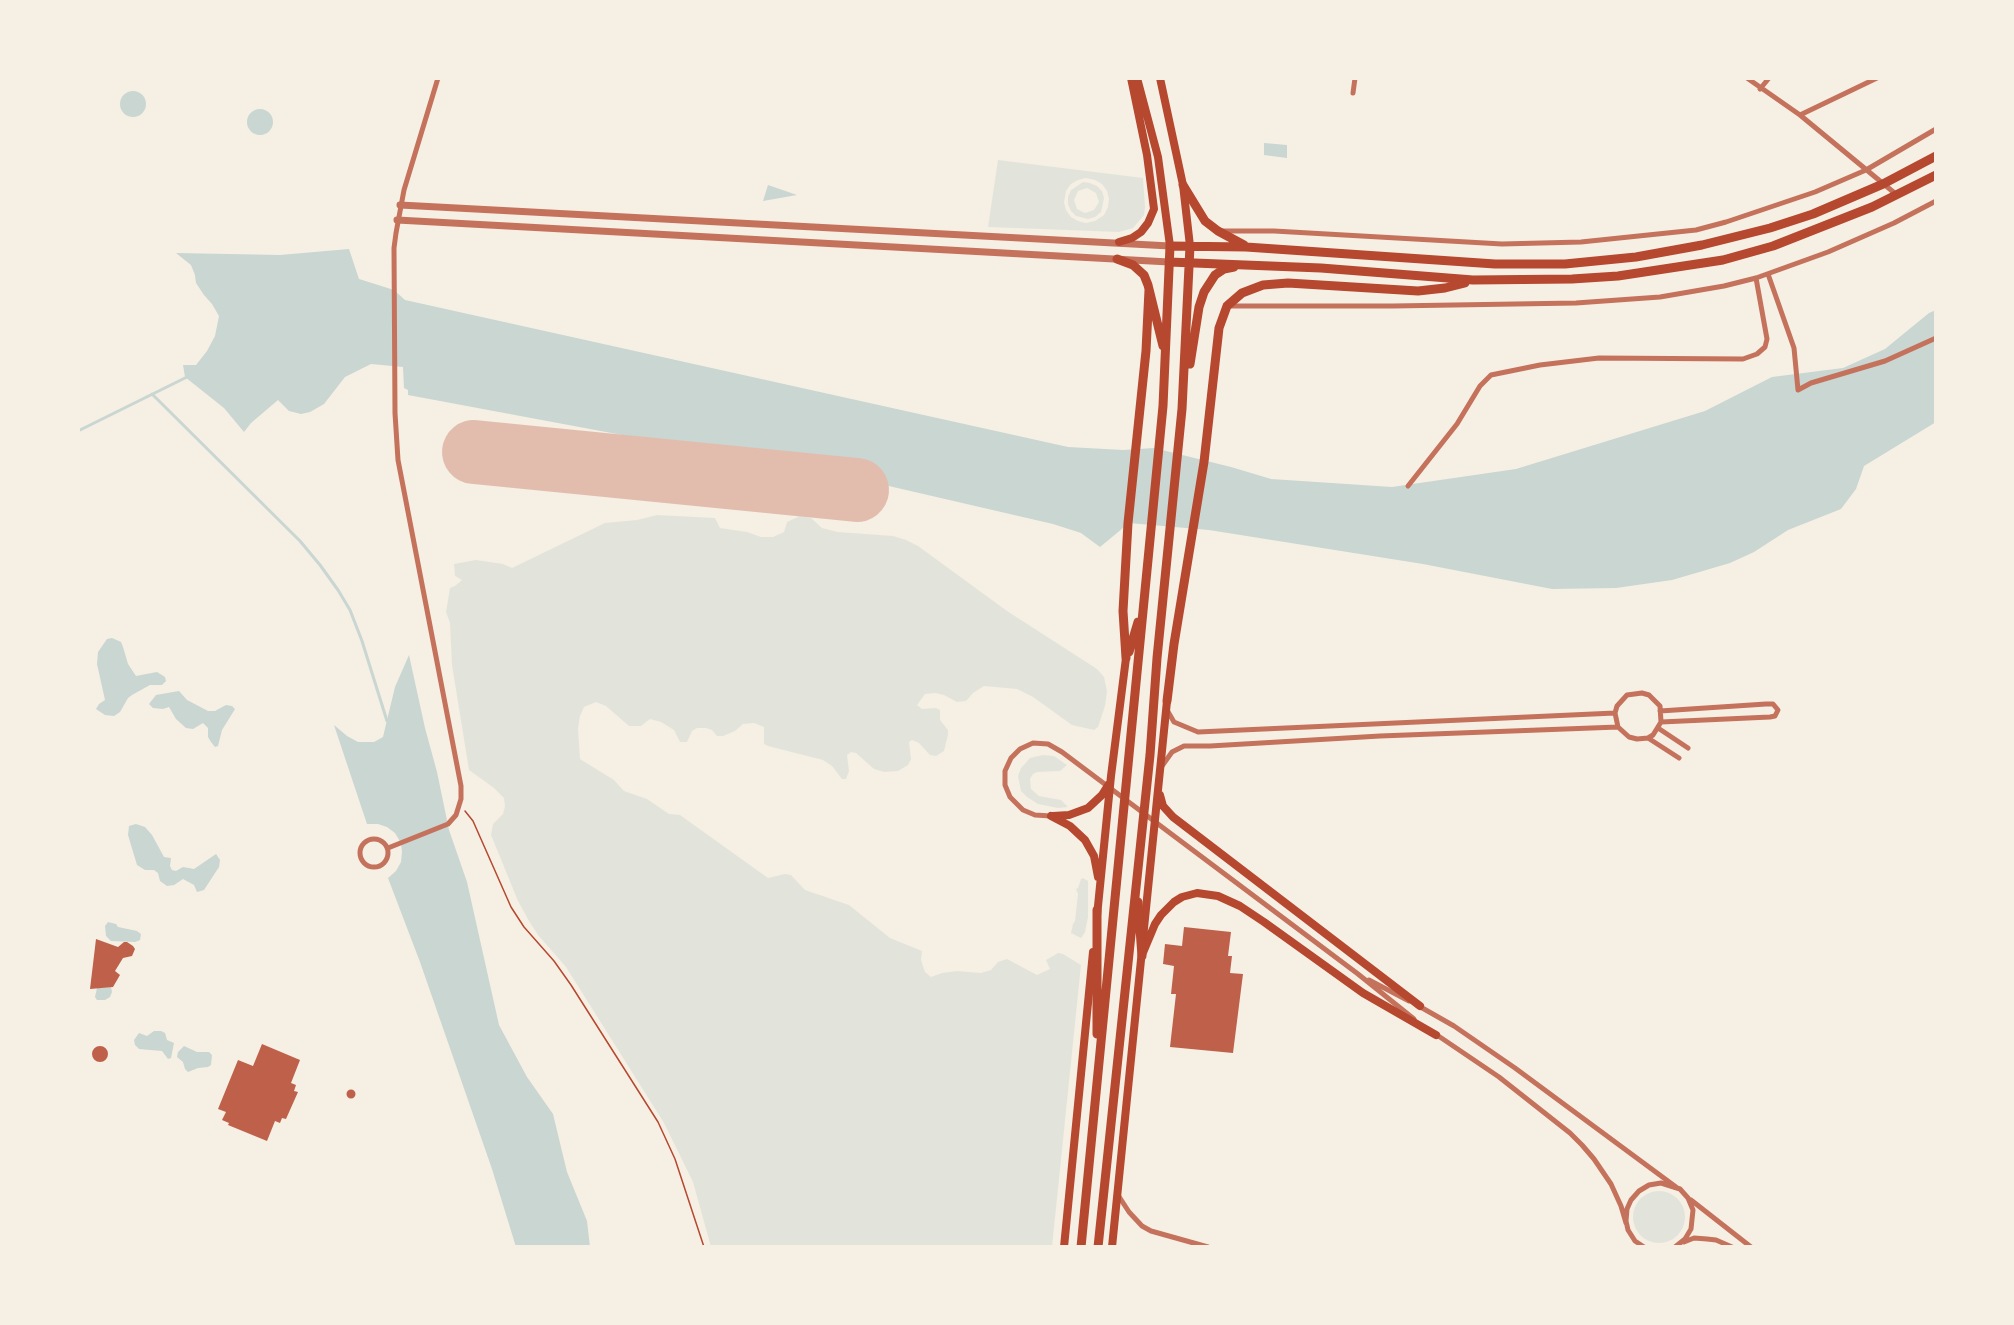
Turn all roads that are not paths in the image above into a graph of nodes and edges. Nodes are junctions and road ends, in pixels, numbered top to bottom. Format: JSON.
{"nodes":[{"id":1,"x":438,"y":78,"type":"edge"},
{"id":2,"x":1131,"y":78,"type":"edge"},
{"id":3,"x":1137,"y":78,"type":"edge"},
{"id":4,"x":1160,"y":78,"type":"edge"},
{"id":5,"x":1355,"y":78,"type":"edge"},
{"id":6,"x":1747,"y":78,"type":"edge"},
{"id":7,"x":1769,"y":78,"type":"edge"},
{"id":8,"x":1877,"y":78,"type":"edge"},
{"id":9,"x":1760,"y":89,"type":"junction"},
{"id":10,"x":1353,"y":93,"type":"dead end"},
{"id":11,"x":1800,"y":115,"type":"junction"},
{"id":12,"x":1936,"y":129,"type":"edge"},
{"id":13,"x":1936,"y":156,"type":"edge"},
{"id":14,"x":1866,"y":170,"type":"junction"},
{"id":15,"x":1936,"y":176,"type":"edge"},
{"id":16,"x":1883,"y":184,"type":"junction"},
{"id":17,"x":1183,"y":185,"type":"junction"},
{"id":18,"x":1898,"y":196,"type":"junction"},
{"id":19,"x":1936,"y":201,"type":"edge"},
{"id":20,"x":400,"y":205,"type":"junction"},
{"id":21,"x":397,"y":220,"type":"junction"},
{"id":22,"x":1218,"y":231,"type":"junction"},
{"id":23,"x":1119,"y":242,"type":"junction"},
{"id":24,"x":1170,"y":246,"type":"junction"},
{"id":25,"x":1190,"y":246,"type":"junction"},
{"id":26,"x":1246,"y":247,"type":"junction"},
{"id":27,"x":1117,"y":259,"type":"junction"},
{"id":28,"x":1169,"y":261,"type":"junction"},
{"id":29,"x":1190,"y":262,"type":"junction"},
{"id":30,"x":1245,"y":266,"type":"junction"},
{"id":31,"x":1768,"y":274,"type":"junction"},
{"id":32,"x":1756,"y":279,"type":"junction"},
{"id":33,"x":1473,"y":280,"type":"junction"},
{"id":34,"x":1149,"y":290,"type":"junction"},
{"id":35,"x":1227,"y":306,"type":"junction"},
{"id":36,"x":1936,"y":339,"type":"edge"},
{"id":37,"x":1165,"y":378,"type":"junction"},
{"id":38,"x":1184,"y":390,"type":"junction"},
{"id":39,"x":1408,"y":486,"type":"dead end"},
{"id":40,"x":1144,"y":599,"type":"junction"},
{"id":41,"x":1126,"y":658,"type":"junction"},
{"id":42,"x":1157,"y":658,"type":"junction"},
{"id":43,"x":1167,"y":704,"type":"junction"},
{"id":44,"x":1660,"y":711,"type":"junction"},
{"id":45,"x":1615,"y":713,"type":"junction"},
{"id":46,"x":1546,"y":715,"type":"junction"},
{"id":47,"x":1381,"y":723,"type":"junction"},
{"id":48,"x":1660,"y":725,"type":"junction"},
{"id":49,"x":1618,"y":727,"type":"junction"},
{"id":50,"x":1547,"y":730,"type":"junction"},
{"id":51,"x":1380,"y":736,"type":"junction"},
{"id":52,"x":1648,"y":738,"type":"junction"},
{"id":53,"x":1688,"y":748,"type":"dead end"},
{"id":54,"x":1679,"y":758,"type":"dead end"},
{"id":55,"x":1160,"y":771,"type":"junction"},
{"id":56,"x":1111,"y":776,"type":"junction"},
{"id":57,"x":1159,"y":786,"type":"junction"},
{"id":58,"x":1051,"y":816,"type":"junction"},
{"id":59,"x":388,"y":848,"type":"junction"},
{"id":60,"x":1136,"y":873,"type":"junction"},
{"id":61,"x":1100,"y":888,"type":"junction"},
{"id":62,"x":1097,"y":910,"type":"junction"},
{"id":63,"x":1142,"y":956,"type":"junction"},
{"id":64,"x":1358,"y":975,"type":"junction"},
{"id":65,"x":1420,"y":1006,"type":"junction"},
{"id":66,"x":1436,"y":1035,"type":"junction"},
{"id":67,"x":1097,"y":1084,"type":"junction"},
{"id":68,"x":1676,"y":1187,"type":"junction"},
{"id":69,"x":1118,"y":1194,"type":"junction"},
{"id":70,"x":1685,"y":1194,"type":"junction"},
{"id":71,"x":1626,"y":1223,"type":"junction"},
{"id":72,"x":1629,"y":1230,"type":"junction"},
{"id":73,"x":1676,"y":1246,"type":"edge"},
{"id":74,"x":1064,"y":1247,"type":"edge"},
{"id":75,"x":1081,"y":1247,"type":"edge"},
{"id":76,"x":1098,"y":1247,"type":"edge"},
{"id":77,"x":1112,"y":1247,"type":"edge"},
{"id":78,"x":1208,"y":1247,"type":"edge"},
{"id":79,"x":1633,"y":1247,"type":"edge"},
{"id":80,"x":1644,"y":1247,"type":"edge"},
{"id":81,"x":1732,"y":1247,"type":"edge"},
{"id":82,"x":1751,"y":1247,"type":"edge"}],
"edges":[{"from":1,"to":20,"type":"street"},
{"from":2,"to":23,"type":"main road"},
{"from":3,"to":24,"type":"main road"},
{"from":4,"to":17,"type":"main road"},
{"from":5,"to":10,"type":"street"},
{"from":6,"to":9,"type":"street"},
{"from":7,"to":9,"type":"street"},
{"from":8,"to":11,"type":"street"},
{"from":9,"to":11,"type":"street"},
{"from":11,"to":14,"type":"street"},
{"from":12,"to":14,"type":"street"},
{"from":13,"to":16,"type":"highway"},
{"from":14,"to":16,"type":"street"},
{"from":14,"to":22,"type":"street"},
{"from":15,"to":18,"type":"highway"},
{"from":16,"to":18,"type":"street"},
{"from":16,"to":26,"type":"highway"},
{"from":17,"to":22,"type":"highway"},
{"from":17,"to":25,"type":"main road"},
{"from":18,"to":33,"type":"highway"},
{"from":19,"to":31,"type":"street"},
{"from":20,"to":21,"type":"street"},
{"from":20,"to":23,"type":"street"},
{"from":21,"to":27,"type":"street"},
{"from":21,"to":59,"type":"street"},
{"from":22,"to":26,"type":"highway"},
{"from":23,"to":24,"type":"street"},
{"from":24,"to":25,"type":"highway"},
{"from":24,"to":28,"type":"highway"},
{"from":25,"to":26,"type":"highway"},
{"from":25,"to":29,"type":"highway"},
{"from":27,"to":28,"type":"street"},
{"from":27,"to":34,"type":"highway"},
{"from":28,"to":29,"type":"highway"},
{"from":28,"to":37,"type":"highway"},
{"from":29,"to":30,"type":"highway"},
{"from":29,"to":38,"type":"highway"},
{"from":30,"to":33,"type":"highway"},
{"from":30,"to":38,"type":"highway"},
{"from":31,"to":32,"type":"street"},
{"from":31,"to":36,"type":"street"},
{"from":32,"to":35,"type":"street"},
{"from":32,"to":39,"type":"street"},
{"from":33,"to":35,"type":"highway"},
{"from":34,"to":37,"type":"highway"},
{"from":34,"to":41,"type":"highway"},
{"from":35,"to":43,"type":"highway"},
{"from":37,"to":40,"type":"highway"},
{"from":38,"to":42,"type":"highway"},
{"from":40,"to":41,"type":"highway"},
{"from":40,"to":67,"type":"highway"},
{"from":41,"to":56,"type":"main road"},
{"from":42,"to":43,"type":"highway"},
{"from":42,"to":60,"type":"highway"},
{"from":43,"to":47,"type":"street"},
{"from":43,"to":55,"type":"main road"},
{"from":44,"to":45,"type":"street"},
{"from":44,"to":48,"type":"street"},
{"from":44,"to":48,"type":"street"},
{"from":45,"to":46,"type":"street"},
{"from":45,"to":49,"type":"street"},
{"from":46,"to":47,"type":"street"},
{"from":46,"to":50,"type":"street"},
{"from":47,"to":51,"type":"street"},
{"from":48,"to":52,"type":"street"},
{"from":48,"to":53,"type":"street"},
{"from":49,"to":50,"type":"street"},
{"from":49,"to":52,"type":"street"},
{"from":50,"to":51,"type":"street"},
{"from":51,"to":55,"type":"street"},
{"from":52,"to":54,"type":"street"},
{"from":55,"to":57,"type":"main road"},
{"from":56,"to":58,"type":"main road"},
{"from":56,"to":61,"type":"main road"},
{"from":57,"to":63,"type":"main road"},
{"from":57,"to":65,"type":"main road"},
{"from":58,"to":61,"type":"main road"},
{"from":58,"to":64,"type":"street"},
{"from":59,"to":59,"type":"street"},
{"from":60,"to":63,"type":"highway"},
{"from":60,"to":76,"type":"highway"},
{"from":61,"to":62,"type":"main road"},
{"from":62,"to":67,"type":"highway"},
{"from":62,"to":74,"type":"main road"},
{"from":63,"to":66,"type":"main road"},
{"from":63,"to":69,"type":"main road"},
{"from":64,"to":65,"type":"street"},
{"from":64,"to":66,"type":"street"},
{"from":65,"to":68,"type":"street"},
{"from":66,"to":71,"type":"street"},
{"from":67,"to":75,"type":"highway"},
{"from":68,"to":70,"type":"street"},
{"from":68,"to":71,"type":"street"},
{"from":69,"to":77,"type":"main road"},
{"from":69,"to":78,"type":"street"},
{"from":70,"to":73,"type":"street"},
{"from":70,"to":82,"type":"street"},
{"from":71,"to":72,"type":"street"},
{"from":72,"to":79,"type":"street"},
{"from":72,"to":80,"type":"street"},
{"from":73,"to":81,"type":"street"}]}
